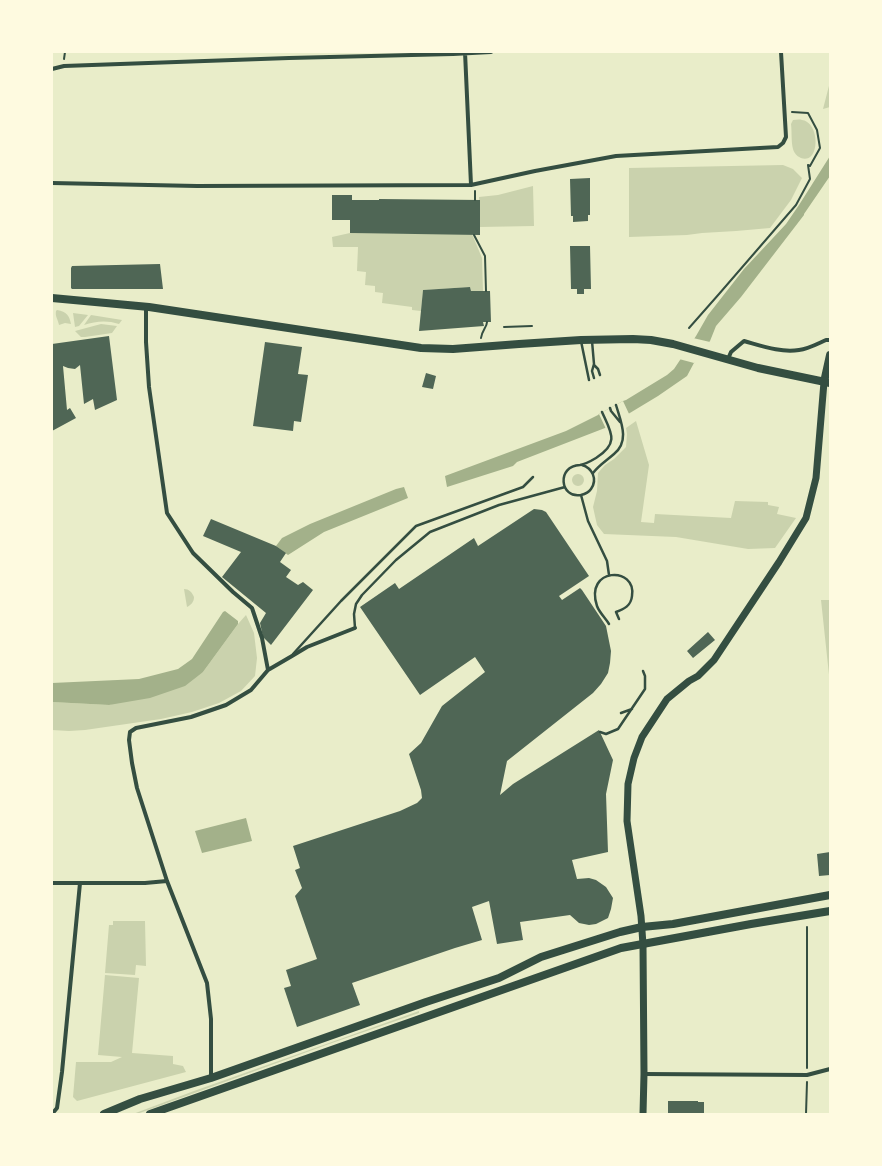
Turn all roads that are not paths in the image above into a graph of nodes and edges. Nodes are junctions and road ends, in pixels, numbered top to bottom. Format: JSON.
{"nodes":[{"id":1,"x":491,"y":52,"type":"edge"},
{"id":2,"x":781,"y":52,"type":"edge"},
{"id":3,"x":465,"y":53,"type":"edge"},
{"id":4,"x":52,"y":69,"type":"edge"},
{"id":5,"x":52,"y":183,"type":"edge"},
{"id":6,"x":470,"y":185,"type":"junction"},
{"id":7,"x":52,"y":298,"type":"edge"},
{"id":8,"x":146,"y":307,"type":"junction"},
{"id":9,"x":581,"y":340,"type":"junction"},
{"id":10,"x":592,"y":340,"type":"junction"},
{"id":11,"x":830,"y":340,"type":"edge"},
{"id":12,"x":830,"y":355,"type":"edge"},
{"id":13,"x":728,"y":359,"type":"junction"},
{"id":14,"x":594,"y":364,"type":"junction"},
{"id":15,"x":600,"y":375,"type":"dead end"},
{"id":16,"x":594,"y":378,"type":"dead end"},
{"id":17,"x":589,"y":380,"type":"dead end"},
{"id":18,"x":827,"y":382,"type":"edge"},
{"id":19,"x":616,"y":405,"type":"dead end"},
{"id":20,"x":610,"y":408,"type":"dead end"},
{"id":21,"x":602,"y":412,"type":"dead end"},
{"id":22,"x":621,"y":422,"type":"junction"},
{"id":23,"x":582,"y":465,"type":"junction"},
{"id":24,"x":593,"y":473,"type":"junction"},
{"id":25,"x":533,"y":477,"type":"dead end"},
{"id":26,"x":565,"y":487,"type":"junction"},
{"id":27,"x":581,"y":495,"type":"junction"},
{"id":28,"x":609,"y":575,"type":"junction"},
{"id":29,"x":619,"y":619,"type":"dead end"},
{"id":30,"x":609,"y":624,"type":"dead end"},
{"id":31,"x":356,"y":628,"type":"joint"},
{"id":32,"x":292,"y":656,"type":"junction"},
{"id":33,"x":268,"y":670,"type":"junction"},
{"id":34,"x":643,"y":671,"type":"dead end"},
{"id":35,"x":632,"y":709,"type":"junction"},
{"id":36,"x":621,"y":713,"type":"dead end"},
{"id":37,"x":600,"y":732,"type":"dead end"},
{"id":38,"x":167,"y":882,"type":"junction"},
{"id":39,"x":52,"y":883,"type":"edge"},
{"id":40,"x":80,"y":884,"type":"junction"},
{"id":41,"x":830,"y":895,"type":"edge"},
{"id":42,"x":830,"y":911,"type":"edge"},
{"id":43,"x":642,"y":927,"type":"junction"},
{"id":44,"x":643,"y":945,"type":"junction"},
{"id":45,"x":830,"y":1069,"type":"edge"},
{"id":46,"x":644,"y":1074,"type":"junction"},
{"id":47,"x":211,"y":1078,"type":"junction"},
{"id":48,"x":52,"y":1114,"type":"edge"},
{"id":49,"x":104,"y":1114,"type":"edge"},
{"id":50,"x":150,"y":1114,"type":"edge"},
{"id":51,"x":643,"y":1114,"type":"edge"}],
"edges":[{"from":1,"to":3,"type":"street"},
{"from":2,"to":6,"type":"street"},
{"from":3,"to":4,"type":"street"},
{"from":3,"to":6,"type":"street"},
{"from":5,"to":6,"type":"street"},
{"from":7,"to":8,"type":"main road"},
{"from":8,"to":9,"type":"main road"},
{"from":8,"to":33,"type":"street"},
{"from":9,"to":10,"type":"main road"},
{"from":9,"to":17,"type":"lane"},
{"from":10,"to":13,"type":"main road"},
{"from":10,"to":14,"type":"lane"},
{"from":11,"to":13,"type":"street"},
{"from":12,"to":18,"type":"main road"},
{"from":13,"to":18,"type":"main road"},
{"from":14,"to":15,"type":"lane"},
{"from":14,"to":16,"type":"lane"},
{"from":18,"to":43,"type":"street"},
{"from":19,"to":22,"type":"lane"},
{"from":20,"to":22,"type":"lane"},
{"from":21,"to":23,"type":"lane"},
{"from":22,"to":24,"type":"lane"},
{"from":23,"to":24,"type":"lane"},
{"from":23,"to":26,"type":"lane"},
{"from":24,"to":27,"type":"lane"},
{"from":25,"to":32,"type":"lane"},
{"from":26,"to":27,"type":"lane"},
{"from":26,"to":31,"type":"lane"},
{"from":27,"to":28,"type":"lane"},
{"from":28,"to":29,"type":"lane"},
{"from":28,"to":30,"type":"lane"},
{"from":31,"to":32,"type":"street"},
{"from":32,"to":33,"type":"street"},
{"from":33,"to":38,"type":"street"},
{"from":34,"to":35,"type":"lane"},
{"from":35,"to":36,"type":"lane"},
{"from":35,"to":37,"type":"lane"},
{"from":38,"to":40,"type":"street"},
{"from":38,"to":47,"type":"street"},
{"from":39,"to":40,"type":"street"},
{"from":40,"to":48,"type":"street"},
{"from":41,"to":43,"type":"main road"},
{"from":42,"to":44,"type":"main road"},
{"from":43,"to":44,"type":"street"},
{"from":43,"to":47,"type":"main road"},
{"from":44,"to":46,"type":"street"},
{"from":44,"to":50,"type":"main road"},
{"from":45,"to":46,"type":"street"},
{"from":46,"to":51,"type":"street"},
{"from":47,"to":49,"type":"main road"}]}
